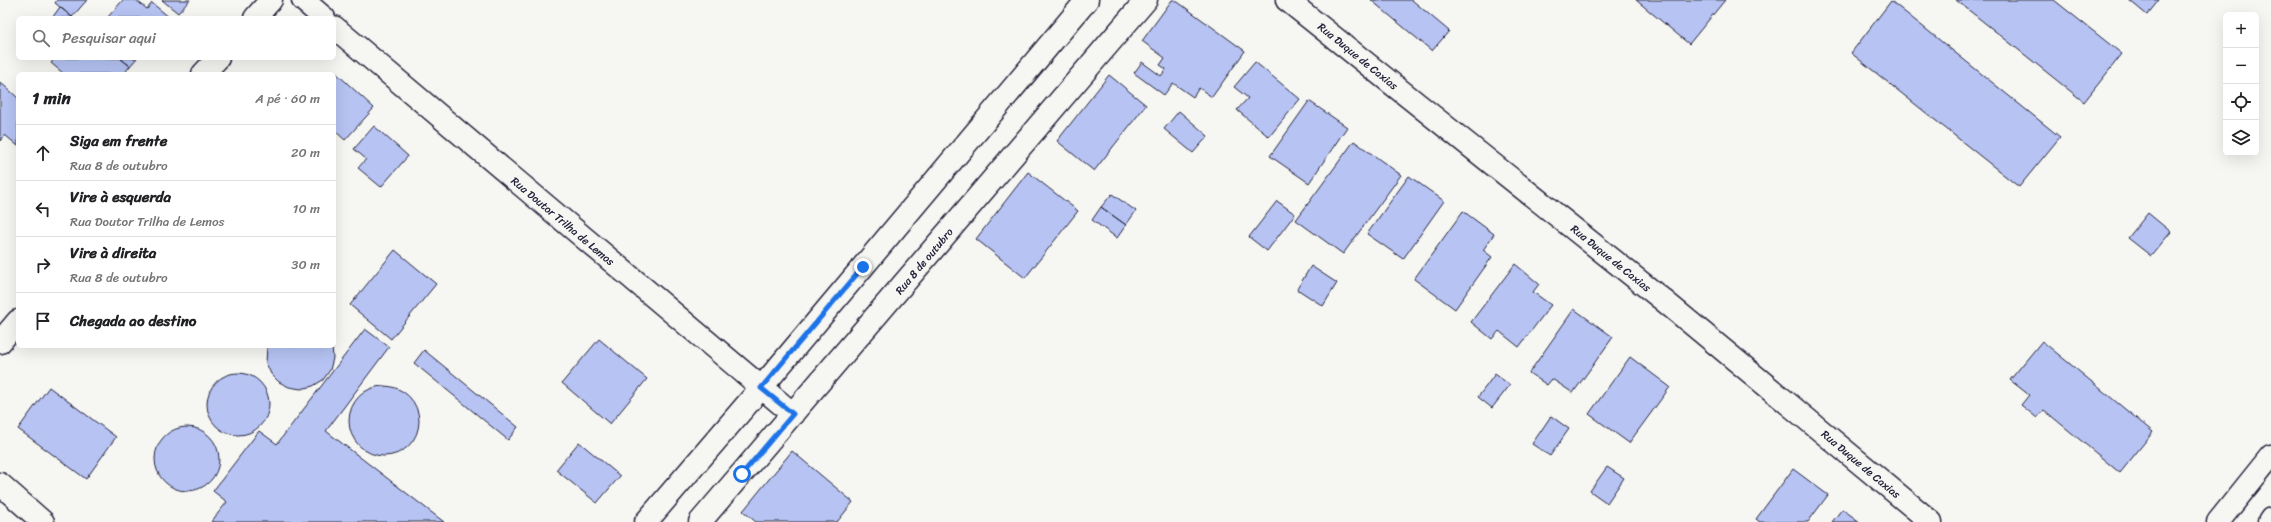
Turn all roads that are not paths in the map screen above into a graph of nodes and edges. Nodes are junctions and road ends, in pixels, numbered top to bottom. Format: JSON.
{"nodes":[{"id":1,"x":272,"y":0,"type":"edge"},
{"id":2,"x":303,"y":0,"type":"edge"},
{"id":3,"x":1087,"y":0,"type":"edge"},
{"id":4,"x":1146,"y":0,"type":"edge"},
{"id":5,"x":1287,"y":0,"type":"edge"},
{"id":6,"x":257,"y":16,"type":"edge"},
{"id":7,"x":322,"y":16,"type":"edge"},
{"id":8,"x":336,"y":28,"type":"edge"},
{"id":9,"x":216,"y":60,"type":"edge"},
{"id":10,"x":205,"y":72,"type":"edge"},
{"id":11,"x":16,"y":323,"type":"edge"},
{"id":12,"x":0,"y":342,"type":"edge"},
{"id":13,"x":761,"y":388,"type":"junction"},
{"id":14,"x":793,"y":414,"type":"junction"},
{"id":15,"x":2271,"y":456,"type":"edge"},
{"id":16,"x":0,"y":484,"type":"edge"},
{"id":17,"x":2271,"y":519,"type":"edge"},
{"id":18,"x":43,"y":522,"type":"edge"},
{"id":19,"x":646,"y":522,"type":"edge"},
{"id":20,"x":700,"y":522,"type":"edge"},
{"id":21,"x":1931,"y":522,"type":"edge"},
{"id":22,"x":2218,"y":522,"type":"edge"},
{"id":23,"x":2269,"y":522,"type":"edge"}],
"edges":[{"from":1,"to":6,"type":"street"},
{"from":2,"to":7,"type":"street"},
{"from":3,"to":13,"type":"street"},
{"from":4,"to":14,"type":"street","name":"Rua 8 de outubro"},
{"from":5,"to":21,"type":"street","name":"Rua Duque de Caxias"},
{"from":8,"to":13,"type":"street","name":"Rua Doutor Trilha de Lemos"},
{"from":9,"to":10,"type":"street"},
{"from":11,"to":12,"type":"street"},
{"from":13,"to":14,"type":"street","name":"Rua Doutor Trilha de Lemos"},
{"from":13,"to":19,"type":"street"},
{"from":14,"to":20,"type":"street","name":"Rua 8 de outubro"},
{"from":15,"to":22,"type":"street"},
{"from":16,"to":18,"type":"street"},
{"from":17,"to":23,"type":"street"}]}
